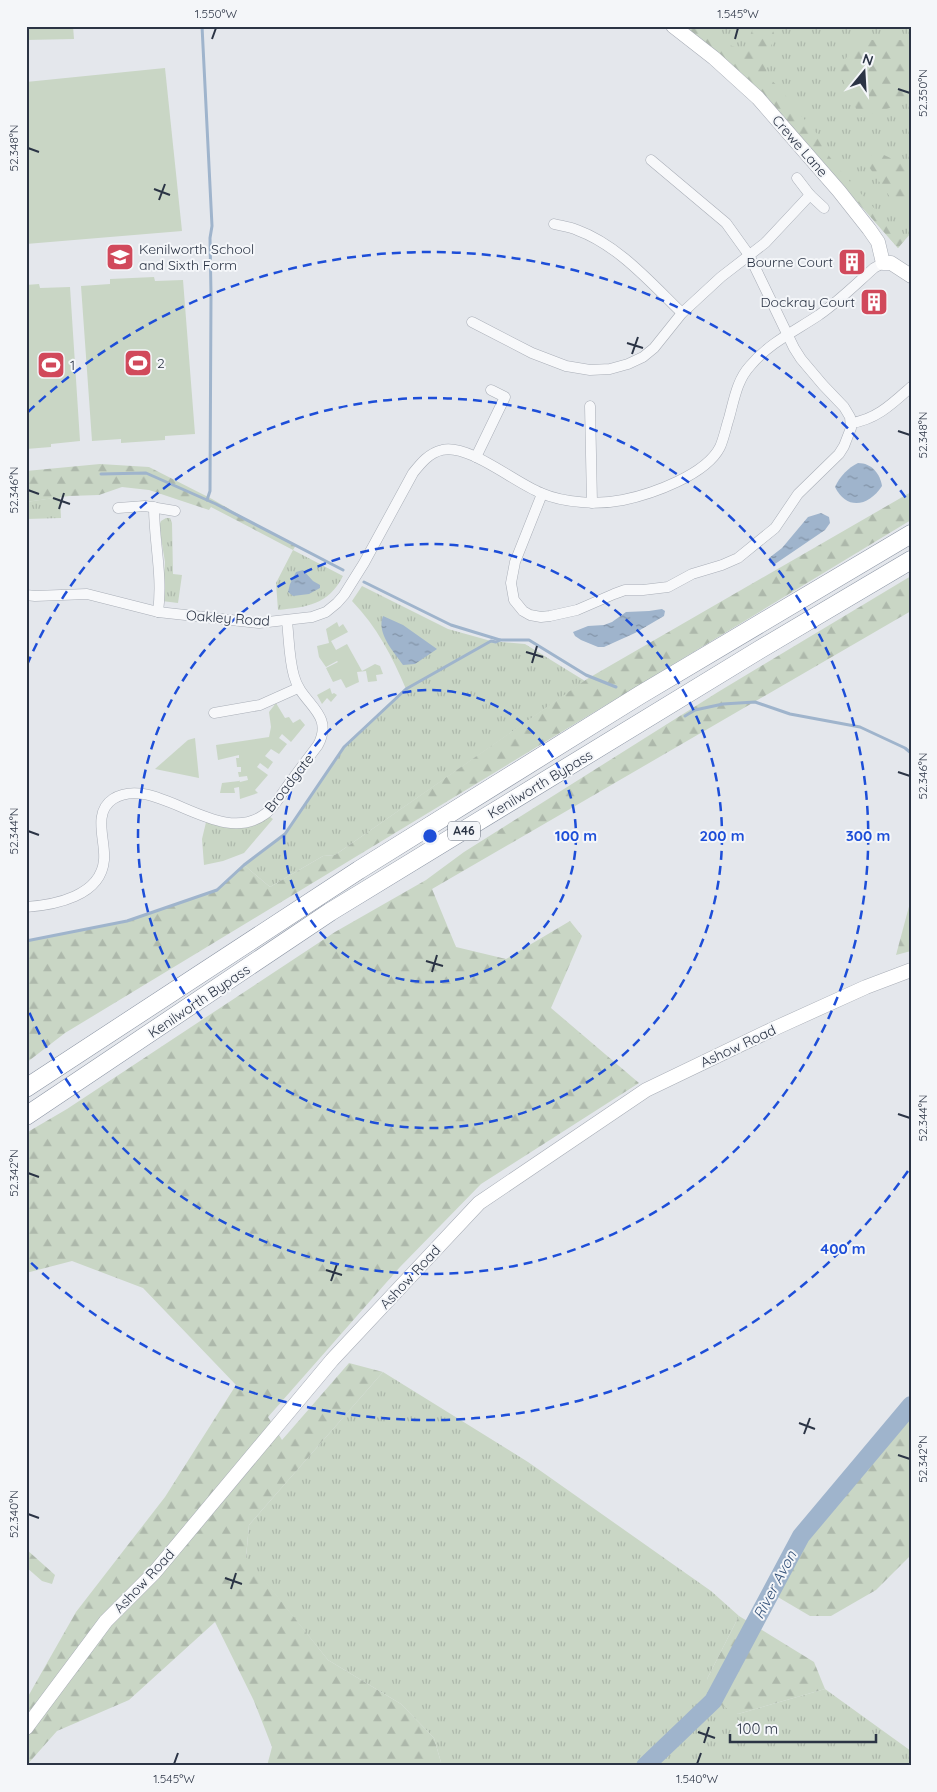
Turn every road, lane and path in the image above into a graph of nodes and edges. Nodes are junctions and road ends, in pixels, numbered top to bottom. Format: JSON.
{"nodes":[{"id":1,"x":673,"y":26,"type":"edge"},
{"id":2,"x":651,"y":160,"type":"dead end"},
{"id":3,"x":797,"y":178,"type":"dead end"},
{"id":4,"x":810,"y":195,"type":"junction"},
{"id":5,"x":824,"y":208,"type":"dead end"},
{"id":6,"x":554,"y":224,"type":"dead end"},
{"id":7,"x":749,"y":255,"type":"junction"},
{"id":8,"x":883,"y":262,"type":"junction"},
{"id":9,"x":911,"y":276,"type":"edge"},
{"id":10,"x":682,"y":313,"type":"junction"},
{"id":11,"x":472,"y":322,"type":"dead end"},
{"id":12,"x":788,"y":334,"type":"junction"},
{"id":13,"x":911,"y":387,"type":"edge"},
{"id":14,"x":491,"y":390,"type":"dead end"},
{"id":15,"x":590,"y":406,"type":"dead end"},
{"id":16,"x":851,"y":423,"type":"junction"},
{"id":17,"x":476,"y":457,"type":"junction"},
{"id":18,"x":542,"y":494,"type":"junction"},
{"id":19,"x":592,"y":503,"type":"junction"},
{"id":20,"x":154,"y":507,"type":"junction"},
{"id":21,"x":118,"y":508,"type":"dead end"},
{"id":22,"x":176,"y":511,"type":"dead end"},
{"id":23,"x":911,"y":534,"type":"edge"},
{"id":24,"x":911,"y":560,"type":"edge"},
{"id":25,"x":26,"y":595,"type":"edge"},
{"id":26,"x":158,"y":612,"type":"junction"},
{"id":27,"x":287,"y":621,"type":"junction"},
{"id":28,"x":298,"y":688,"type":"junction"},
{"id":29,"x":214,"y":713,"type":"dead end"},
{"id":30,"x":26,"y":907,"type":"edge"},
{"id":31,"x":911,"y":970,"type":"edge"},
{"id":32,"x":26,"y":1088,"type":"edge"},
{"id":33,"x":26,"y":1116,"type":"edge"},
{"id":34,"x":26,"y":1728,"type":"edge"}],
"edges":[{"from":1,"to":8,"type":"main road","name":"Crewe Lane"},
{"from":2,"to":7,"type":"street"},
{"from":3,"to":4,"type":"street"},
{"from":4,"to":5,"type":"street"},
{"from":4,"to":7,"type":"street"},
{"from":6,"to":10,"type":"street"},
{"from":7,"to":10,"type":"street"},
{"from":7,"to":12,"type":"street"},
{"from":8,"to":9,"type":"main road"},
{"from":8,"to":12,"type":"street"},
{"from":10,"to":11,"type":"street"},
{"from":12,"to":16,"type":"street"},
{"from":12,"to":19,"type":"street"},
{"from":13,"to":16,"type":"street"},
{"from":14,"to":17,"type":"street"},
{"from":15,"to":19,"type":"street"},
{"from":16,"to":18,"type":"street"},
{"from":17,"to":18,"type":"street"},
{"from":17,"to":27,"type":"street","name":"Oakley Road"},
{"from":18,"to":19,"type":"street"},
{"from":20,"to":21,"type":"street"},
{"from":20,"to":22,"type":"street"},
{"from":20,"to":26,"type":"street"},
{"from":23,"to":32,"type":"highway","name":"Kenilworth Bypass","number":"A46"},
{"from":24,"to":33,"type":"highway","name":"Kenilworth Bypass","number":"A46"},
{"from":25,"to":26,"type":"street","name":"Oakley Road"},
{"from":26,"to":27,"type":"street","name":"Oakley Road"},
{"from":27,"to":28,"type":"street","name":"Broadgate"},
{"from":28,"to":29,"type":"street"},
{"from":28,"to":30,"type":"street","name":"Broadgate"},
{"from":31,"to":34,"type":"main road","name":"Ashow Road"}]}
